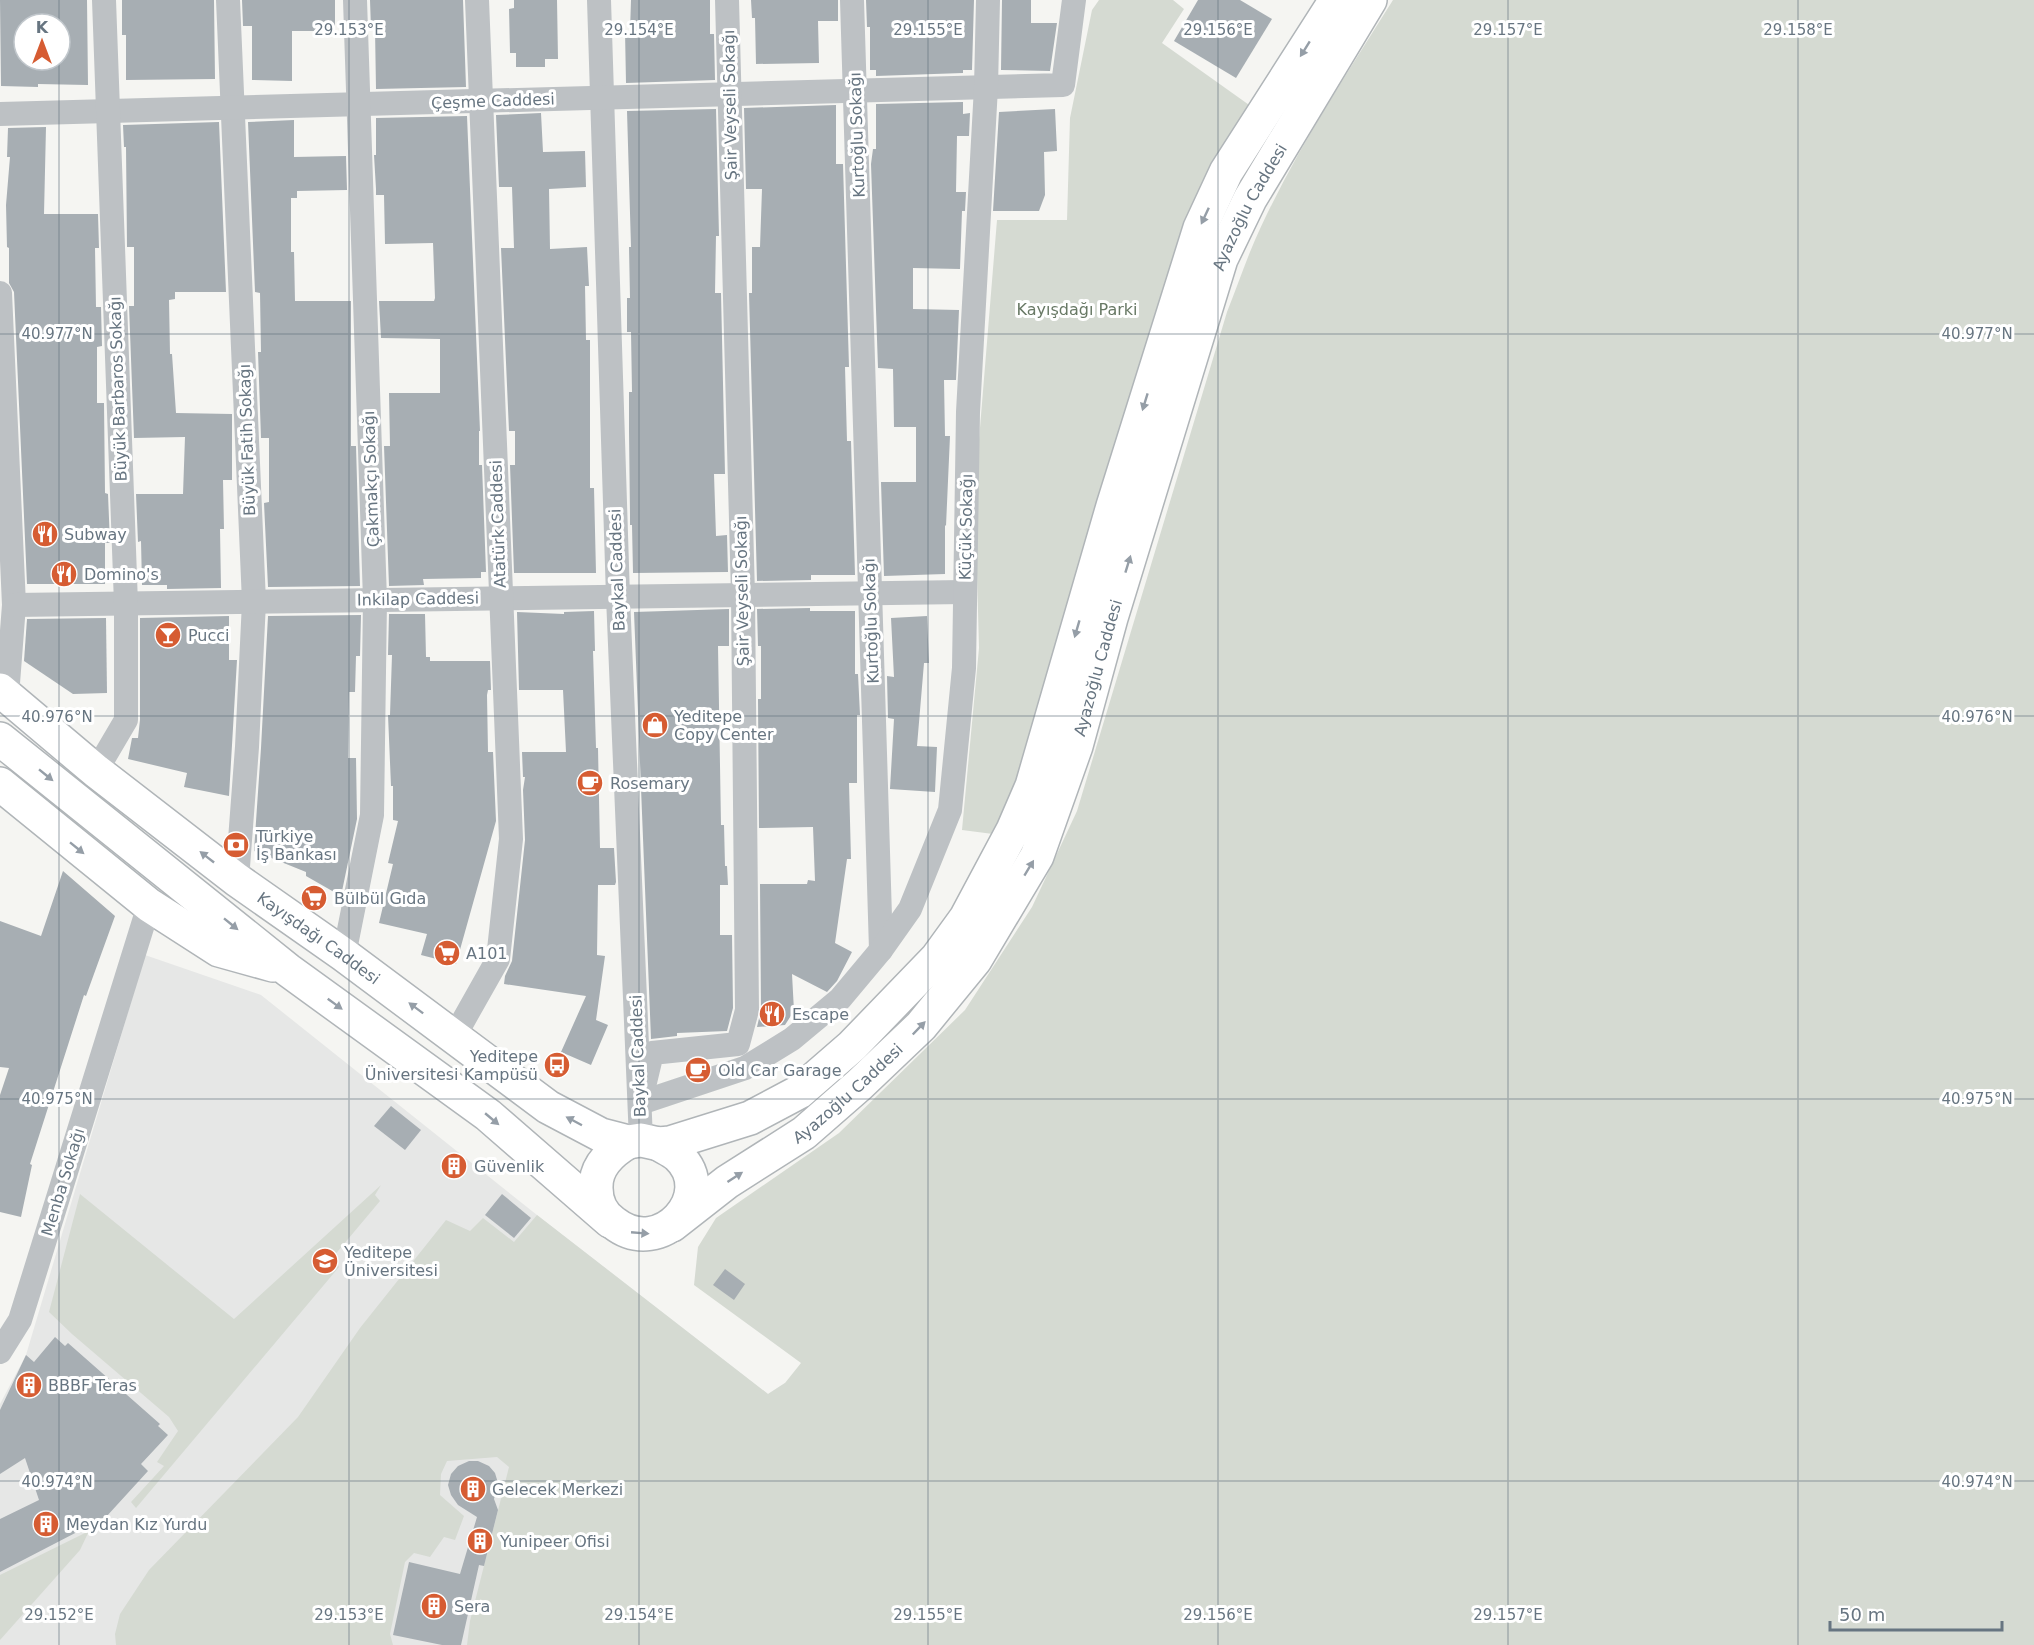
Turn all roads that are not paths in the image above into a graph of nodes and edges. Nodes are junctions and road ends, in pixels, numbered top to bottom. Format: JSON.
{"nodes":[{"id":1,"x":104,"y":0,"type":"edge"},
{"id":2,"x":228,"y":0,"type":"edge"},
{"id":3,"x":355,"y":0,"type":"edge"},
{"id":4,"x":477,"y":0,"type":"edge"},
{"id":5,"x":599,"y":0,"type":"edge"},
{"id":6,"x":727,"y":0,"type":"edge"},
{"id":7,"x":852,"y":0,"type":"edge"},
{"id":8,"x":988,"y":0,"type":"edge"},
{"id":9,"x":1074,"y":0,"type":"edge"},
{"id":10,"x":1336,"y":0,"type":"edge"},
{"id":11,"x":1370,"y":0,"type":"edge"},
{"id":12,"x":986,"y":87,"type":"junction"},
{"id":13,"x":855,"y":91,"type":"junction"},
{"id":14,"x":730,"y":94,"type":"junction"},
{"id":15,"x":602,"y":98,"type":"junction"},
{"id":16,"x":481,"y":101,"type":"junction"},
{"id":17,"x":358,"y":104,"type":"junction"},
{"id":18,"x":233,"y":108,"type":"junction"},
{"id":19,"x":108,"y":111,"type":"junction"},
{"id":20,"x":0,"y":114,"type":"edge"},
{"id":21,"x":0,"y":293,"type":"edge"},
{"id":22,"x":965,"y":592,"type":"junction"},
{"id":23,"x":870,"y":593,"type":"junction"},
{"id":24,"x":743,"y":595,"type":"junction"},
{"id":25,"x":618,"y":597,"type":"junction"},
{"id":26,"x":501,"y":598,"type":"junction"},
{"id":27,"x":375,"y":600,"type":"junction"},
{"id":28,"x":254,"y":602,"type":"junction"},
{"id":29,"x":126,"y":604,"type":"junction"},
{"id":30,"x":14,"y":605,"type":"junction"},
{"id":31,"x":4,"y":693,"type":"edge"},
{"id":32,"x":0,"y":739,"type":"edge"},
{"id":33,"x":96,"y":771,"type":"junction"},
{"id":34,"x":0,"y":783,"type":"edge"},
{"id":35,"x":237,"y":880,"type":"junction"},
{"id":36,"x":150,"y":905,"type":"junction"},
{"id":37,"x":881,"y":950,"type":"junction"},
{"id":38,"x":344,"y":955,"type":"junction"},
{"id":39,"x":288,"y":970,"type":"junction"},
{"id":40,"x":454,"y":1037,"type":"junction"},
{"id":41,"x":640,"y":1103,"type":"junction"},
{"id":42,"x":643,"y":1142,"type":"junction"},
{"id":43,"x":610,"y":1221,"type":"junction"},
{"id":44,"x":672,"y":1225,"type":"junction"},
{"id":45,"x":0,"y":1352,"type":"edge"}],
"edges":[{"from":1,"to":19,"type":"street","name":"Büyük Barbaros Sokağı"},
{"from":2,"to":18,"type":"street","name":"Büyük Fatih Sokağı"},
{"from":3,"to":17,"type":"street","name":"Çakmakçı Sokağı"},
{"from":4,"to":16,"type":"street","name":"Atatürk Caddesi"},
{"from":5,"to":15,"type":"street","name":"Baykal Caddesi"},
{"from":6,"to":14,"type":"street","name":"Şair Veyseli Sokağı"},
{"from":7,"to":13,"type":"street","name":"Kurtoğlu Sokağı"},
{"from":8,"to":12,"type":"street","name":"Küçük Sokağı"},
{"from":9,"to":12,"type":"street"},
{"from":10,"to":42,"type":"main road","name":"Ayazoğlu Caddesi","one_way":true},
{"from":44,"to":11,"type":"main road","name":"Ayazoğlu Caddesi","one_way":true},
{"from":12,"to":13,"type":"street","name":"Çeşme Caddesi"},
{"from":12,"to":22,"type":"street","name":"Küçük Sokağı"},
{"from":13,"to":14,"type":"street","name":"Çeşme Caddesi"},
{"from":13,"to":23,"type":"street","name":"Kurtoğlu Sokağı"},
{"from":14,"to":15,"type":"street","name":"Çeşme Caddesi"},
{"from":14,"to":24,"type":"street","name":"Şair Veyseli Sokağı"},
{"from":15,"to":16,"type":"street","name":"Çeşme Caddesi"},
{"from":15,"to":25,"type":"street","name":"Baykal Caddesi"},
{"from":16,"to":17,"type":"street","name":"Çeşme Caddesi"},
{"from":16,"to":26,"type":"street","name":"Atatürk Caddesi"},
{"from":17,"to":18,"type":"street","name":"Çeşme Caddesi"},
{"from":17,"to":27,"type":"street","name":"Çakmakçı Sokağı"},
{"from":18,"to":19,"type":"street","name":"Çeşme Caddesi"},
{"from":18,"to":28,"type":"street","name":"Büyük Fatih Sokağı"},
{"from":19,"to":20,"type":"street","name":"Çeşme Caddesi"},
{"from":19,"to":29,"type":"street","name":"Büyük Barbaros Sokağı"},
{"from":21,"to":30,"type":"street"},
{"from":22,"to":23,"type":"street","name":"Inkilap Caddesi"},
{"from":22,"to":37,"type":"street","name":"Küçük Sokağı"},
{"from":23,"to":24,"type":"street","name":"Inkilap Caddesi"},
{"from":23,"to":37,"type":"street","name":"Kurtoğlu Sokağı"},
{"from":24,"to":25,"type":"street","name":"Inkilap Caddesi"},
{"from":24,"to":41,"type":"street","name":"Şair Veyseli Sokağı"},
{"from":25,"to":26,"type":"street","name":"Inkilap Caddesi"},
{"from":25,"to":41,"type":"street","name":"Baykal Caddesi"},
{"from":26,"to":27,"type":"street","name":"Inkilap Caddesi"},
{"from":26,"to":40,"type":"street","name":"Atatürk Caddesi"},
{"from":27,"to":28,"type":"street","name":"Inkilap Caddesi"},
{"from":27,"to":38,"type":"street","name":"Çakmakçı Sokağı"},
{"from":28,"to":29,"type":"street","name":"Inkilap Caddesi"},
{"from":28,"to":35,"type":"street","name":"Büyük Fatih Sokağı"},
{"from":29,"to":30,"type":"street","name":"Inkilap Caddesi"},
{"from":29,"to":33,"type":"street","name":"Büyük Barbaros Sokağı"},
{"from":30,"to":31,"type":"street"},
{"from":31,"to":33,"type":"main road","name":"Kayışdağı Caddesi"},
{"from":32,"to":39,"type":"main road","one_way":true},
{"from":35,"to":33,"type":"main road","name":"Kayışdağı Caddesi","one_way":true},
{"from":34,"to":36,"type":"main road","one_way":true},
{"from":35,"to":38,"type":"main road","name":"Kayışdağı Caddesi"},
{"from":36,"to":39,"type":"main road"},
{"from":36,"to":45,"type":"street","name":"Menba Sokağı"},
{"from":37,"to":41,"type":"street"},
{"from":40,"to":38,"type":"main road","name":"Kayışdağı Caddesi","one_way":true},
{"from":39,"to":43,"type":"main road","one_way":true},
{"from":42,"to":40,"type":"main road","name":"Kayışdağı Caddesi","one_way":true},
{"from":41,"to":42,"type":"street","name":"Baykal Caddesi"},
{"from":42,"to":43,"type":"main road"},
{"from":42,"to":44,"type":"main road"},
{"from":43,"to":44,"type":"main road","one_way":true}]}
